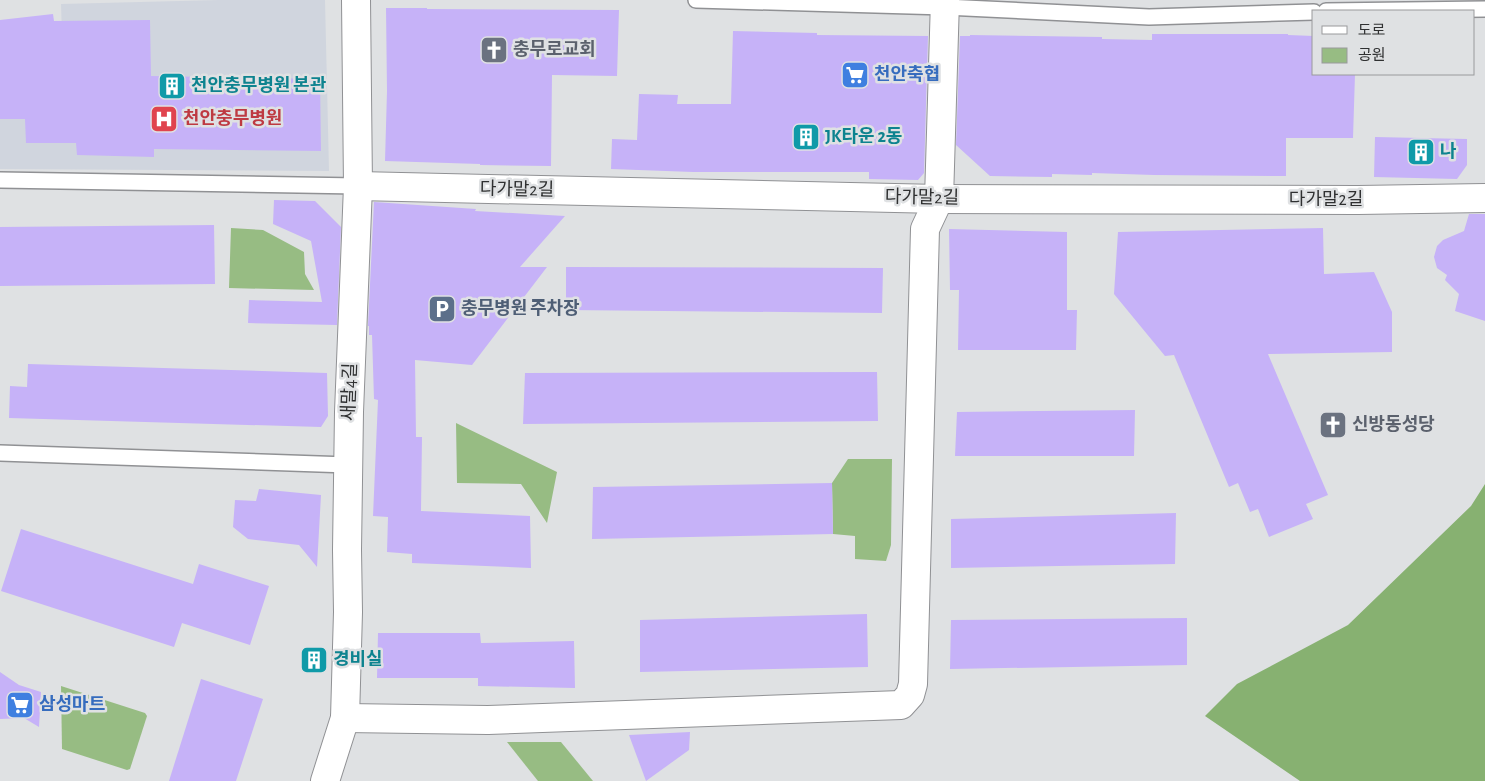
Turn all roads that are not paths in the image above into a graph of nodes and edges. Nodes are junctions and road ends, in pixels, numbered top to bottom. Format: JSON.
{"nodes":[{"id":1,"x":356,"y":0,"type":"edge"},
{"id":2,"x":696,"y":0,"type":"edge"},
{"id":3,"x":945,"y":3,"type":"edge"},
{"id":4,"x":1485,"y":9,"type":"edge"},
{"id":5,"x":1406,"y":10,"type":"edge"},
{"id":6,"x":1312,"y":12,"type":"edge"},
{"id":7,"x":0,"y":180,"type":"edge"},
{"id":8,"x":358,"y":186,"type":"junction"},
{"id":9,"x":1485,"y":198,"type":"edge"},
{"id":10,"x":939,"y":199,"type":"junction"},
{"id":11,"x":0,"y":453,"type":"edge"},
{"id":12,"x":348,"y":465,"type":"junction"},
{"id":13,"x":345,"y":718,"type":"junction"},
{"id":14,"x":325,"y":781,"type":"edge"}],
"edges":[{"from":1,"to":8,"type":"street","name":"새말4길"},
{"from":2,"to":3,"type":"lane"},
{"from":3,"to":6,"type":"lane"},
{"from":3,"to":10,"type":"street"},
{"from":4,"to":5,"type":"lane"},
{"from":7,"to":8,"type":"lane"},
{"from":8,"to":10,"type":"street","name":"다가말2길"},
{"from":8,"to":12,"type":"street","name":"새말4길"},
{"from":9,"to":10,"type":"street","name":"다가말2길"},
{"from":10,"to":13,"type":"street"},
{"from":11,"to":12,"type":"lane"},
{"from":12,"to":13,"type":"street","name":"새말4길"},
{"from":13,"to":14,"type":"street","name":"새말4길"}]}
